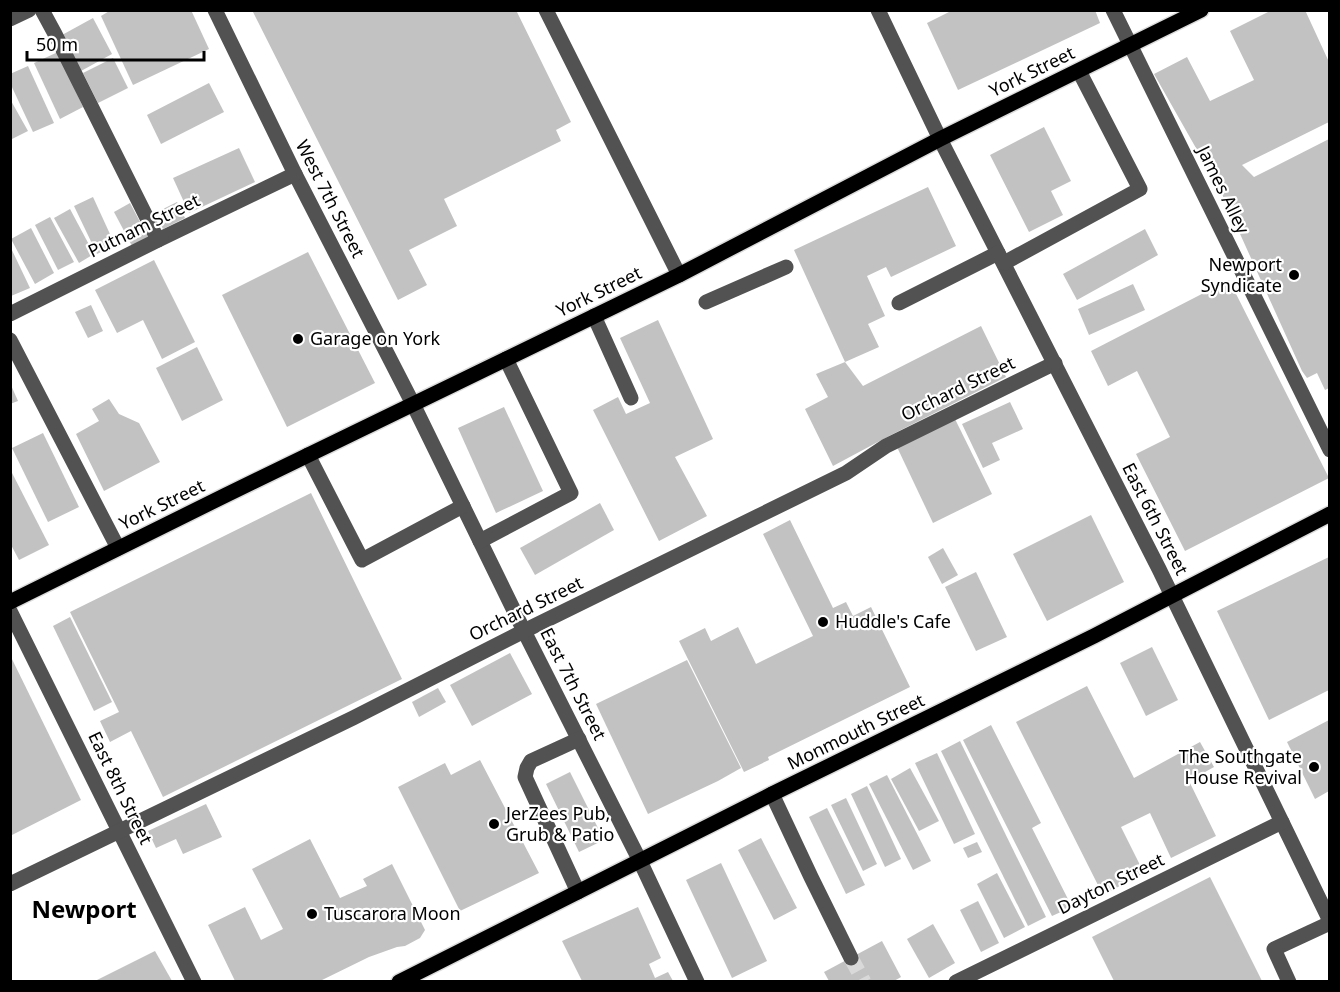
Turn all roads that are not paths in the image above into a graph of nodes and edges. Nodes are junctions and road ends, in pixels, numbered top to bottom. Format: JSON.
{"nodes":[{"id":1,"x":29,"y":10,"type":"edge"},
{"id":2,"x":42,"y":10,"type":"edge"},
{"id":3,"x":215,"y":10,"type":"edge"},
{"id":4,"x":546,"y":10,"type":"edge"},
{"id":5,"x":878,"y":10,"type":"edge"},
{"id":6,"x":1113,"y":10,"type":"edge"},
{"id":7,"x":1201,"y":10,"type":"edge"},
{"id":8,"x":10,"y":19,"type":"edge"},
{"id":9,"x":1131,"y":45,"type":"junction"},
{"id":10,"x":1078,"y":71,"type":"junction"},
{"id":11,"x":940,"y":139,"type":"junction"},
{"id":12,"x":295,"y":174,"type":"junction"},
{"id":13,"x":158,"y":240,"type":"junction"},
{"id":14,"x":1001,"y":258,"type":"junction"},
{"id":15,"x":786,"y":267,"type":"dead end"},
{"id":16,"x":679,"y":275,"type":"junction"},
{"id":17,"x":706,"y":302,"type":"dead end"},
{"id":18,"x":899,"y":303,"type":"dead end"},
{"id":19,"x":10,"y":314,"type":"edge"},
{"id":20,"x":594,"y":316,"type":"junction"},
{"id":21,"x":10,"y":340,"type":"edge"},
{"id":22,"x":506,"y":359,"type":"junction"},
{"id":23,"x":1055,"y":363,"type":"junction"},
{"id":24,"x":630,"y":398,"type":"dead end"},
{"id":25,"x":413,"y":404,"type":"junction"},
{"id":26,"x":1329,"y":450,"type":"edge"},
{"id":27,"x":308,"y":455,"type":"junction"},
{"id":28,"x":463,"y":506,"type":"junction"},
{"id":29,"x":1329,"y":514,"type":"edge"},
{"id":30,"x":480,"y":541,"type":"junction"},
{"id":31,"x":118,"y":548,"type":"junction"},
{"id":32,"x":1172,"y":597,"type":"junction"},
{"id":33,"x":10,"y":602,"type":"edge"},
{"id":34,"x":10,"y":611,"type":"edge"},
{"id":35,"x":524,"y":631,"type":"junction"},
{"id":36,"x":579,"y":739,"type":"junction"},
{"id":37,"x":772,"y":794,"type":"junction"},
{"id":38,"x":1282,"y":822,"type":"junction"},
{"id":39,"x":120,"y":831,"type":"junction"},
{"id":40,"x":640,"y":861,"type":"junction"},
{"id":41,"x":10,"y":884,"type":"edge"},
{"id":42,"x":578,"y":892,"type":"junction"},
{"id":43,"x":1329,"y":922,"type":"edge"},
{"id":44,"x":851,"y":958,"type":"tunnel mouth"},
{"id":45,"x":194,"y":981,"type":"edge"},
{"id":46,"x":399,"y":981,"type":"edge"},
{"id":47,"x":697,"y":981,"type":"edge"},
{"id":48,"x":956,"y":981,"type":"edge"},
{"id":49,"x":1289,"y":981,"type":"edge"}],
"edges":[{"from":1,"to":8,"type":"street"},
{"from":2,"to":13,"type":"street"},
{"from":3,"to":12,"type":"street","name":"West 7th Street"},
{"from":4,"to":16,"type":"street"},
{"from":5,"to":11,"type":"street","name":"East 6th Street"},
{"from":6,"to":9,"type":"street","name":"James Alley"},
{"from":7,"to":9,"type":"main road","name":"York Street"},
{"from":9,"to":10,"type":"main road","name":"York Street"},
{"from":9,"to":26,"type":"street","name":"James Alley"},
{"from":10,"to":11,"type":"main road","name":"York Street"},
{"from":10,"to":14,"type":"street"},
{"from":11,"to":14,"type":"street","name":"East 6th Street"},
{"from":11,"to":16,"type":"main road","name":"York Street"},
{"from":12,"to":13,"type":"street","name":"Putnam Street"},
{"from":12,"to":25,"type":"street","name":"West 7th Street"},
{"from":13,"to":19,"type":"street","name":"Putnam Street"},
{"from":14,"to":18,"type":"street"},
{"from":14,"to":23,"type":"street","name":"East 6th Street"},
{"from":15,"to":17,"type":"street"},
{"from":16,"to":20,"type":"main road","name":"York Street"},
{"from":20,"to":22,"type":"main road","name":"York Street"},
{"from":20,"to":24,"type":"street"},
{"from":21,"to":31,"type":"street"},
{"from":22,"to":25,"type":"main road","name":"York Street"},
{"from":22,"to":30,"type":"street"},
{"from":23,"to":32,"type":"street","name":"East 6th Street"},
{"from":23,"to":35,"type":"street","name":"Orchard Street"},
{"from":25,"to":27,"type":"main road","name":"York Street"},
{"from":25,"to":28,"type":"street","name":"East 7th Street"},
{"from":27,"to":28,"type":"street"},
{"from":27,"to":31,"type":"main road","name":"York Street"},
{"from":28,"to":30,"type":"street","name":"East 7th Street"},
{"from":29,"to":32,"type":"main road","name":"Monmouth Street"},
{"from":30,"to":35,"type":"street","name":"East 7th Street"},
{"from":31,"to":33,"type":"main road","name":"York Street"},
{"from":32,"to":37,"type":"main road","name":"Monmouth Street"},
{"from":32,"to":38,"type":"street","name":"East 6th Street"},
{"from":34,"to":39,"type":"street","name":"East 8th Street"},
{"from":35,"to":36,"type":"street","name":"East 7th Street"},
{"from":35,"to":39,"type":"street","name":"Orchard Street"},
{"from":36,"to":40,"type":"street","name":"East 7th Street"},
{"from":36,"to":42,"type":"street"},
{"from":37,"to":40,"type":"main road","name":"Monmouth Street"},
{"from":37,"to":44,"type":"street"},
{"from":38,"to":43,"type":"street","name":"East 6th Street"},
{"from":38,"to":48,"type":"street","name":"Dayton Street"},
{"from":39,"to":41,"type":"street","name":"Orchard Street"},
{"from":39,"to":45,"type":"street","name":"East 8th Street"},
{"from":40,"to":42,"type":"main road","name":"Monmouth Street"},
{"from":40,"to":47,"type":"street","name":"East 7th Street"},
{"from":42,"to":46,"type":"main road","name":"Monmouth Street"},
{"from":43,"to":49,"type":"street"}]}
